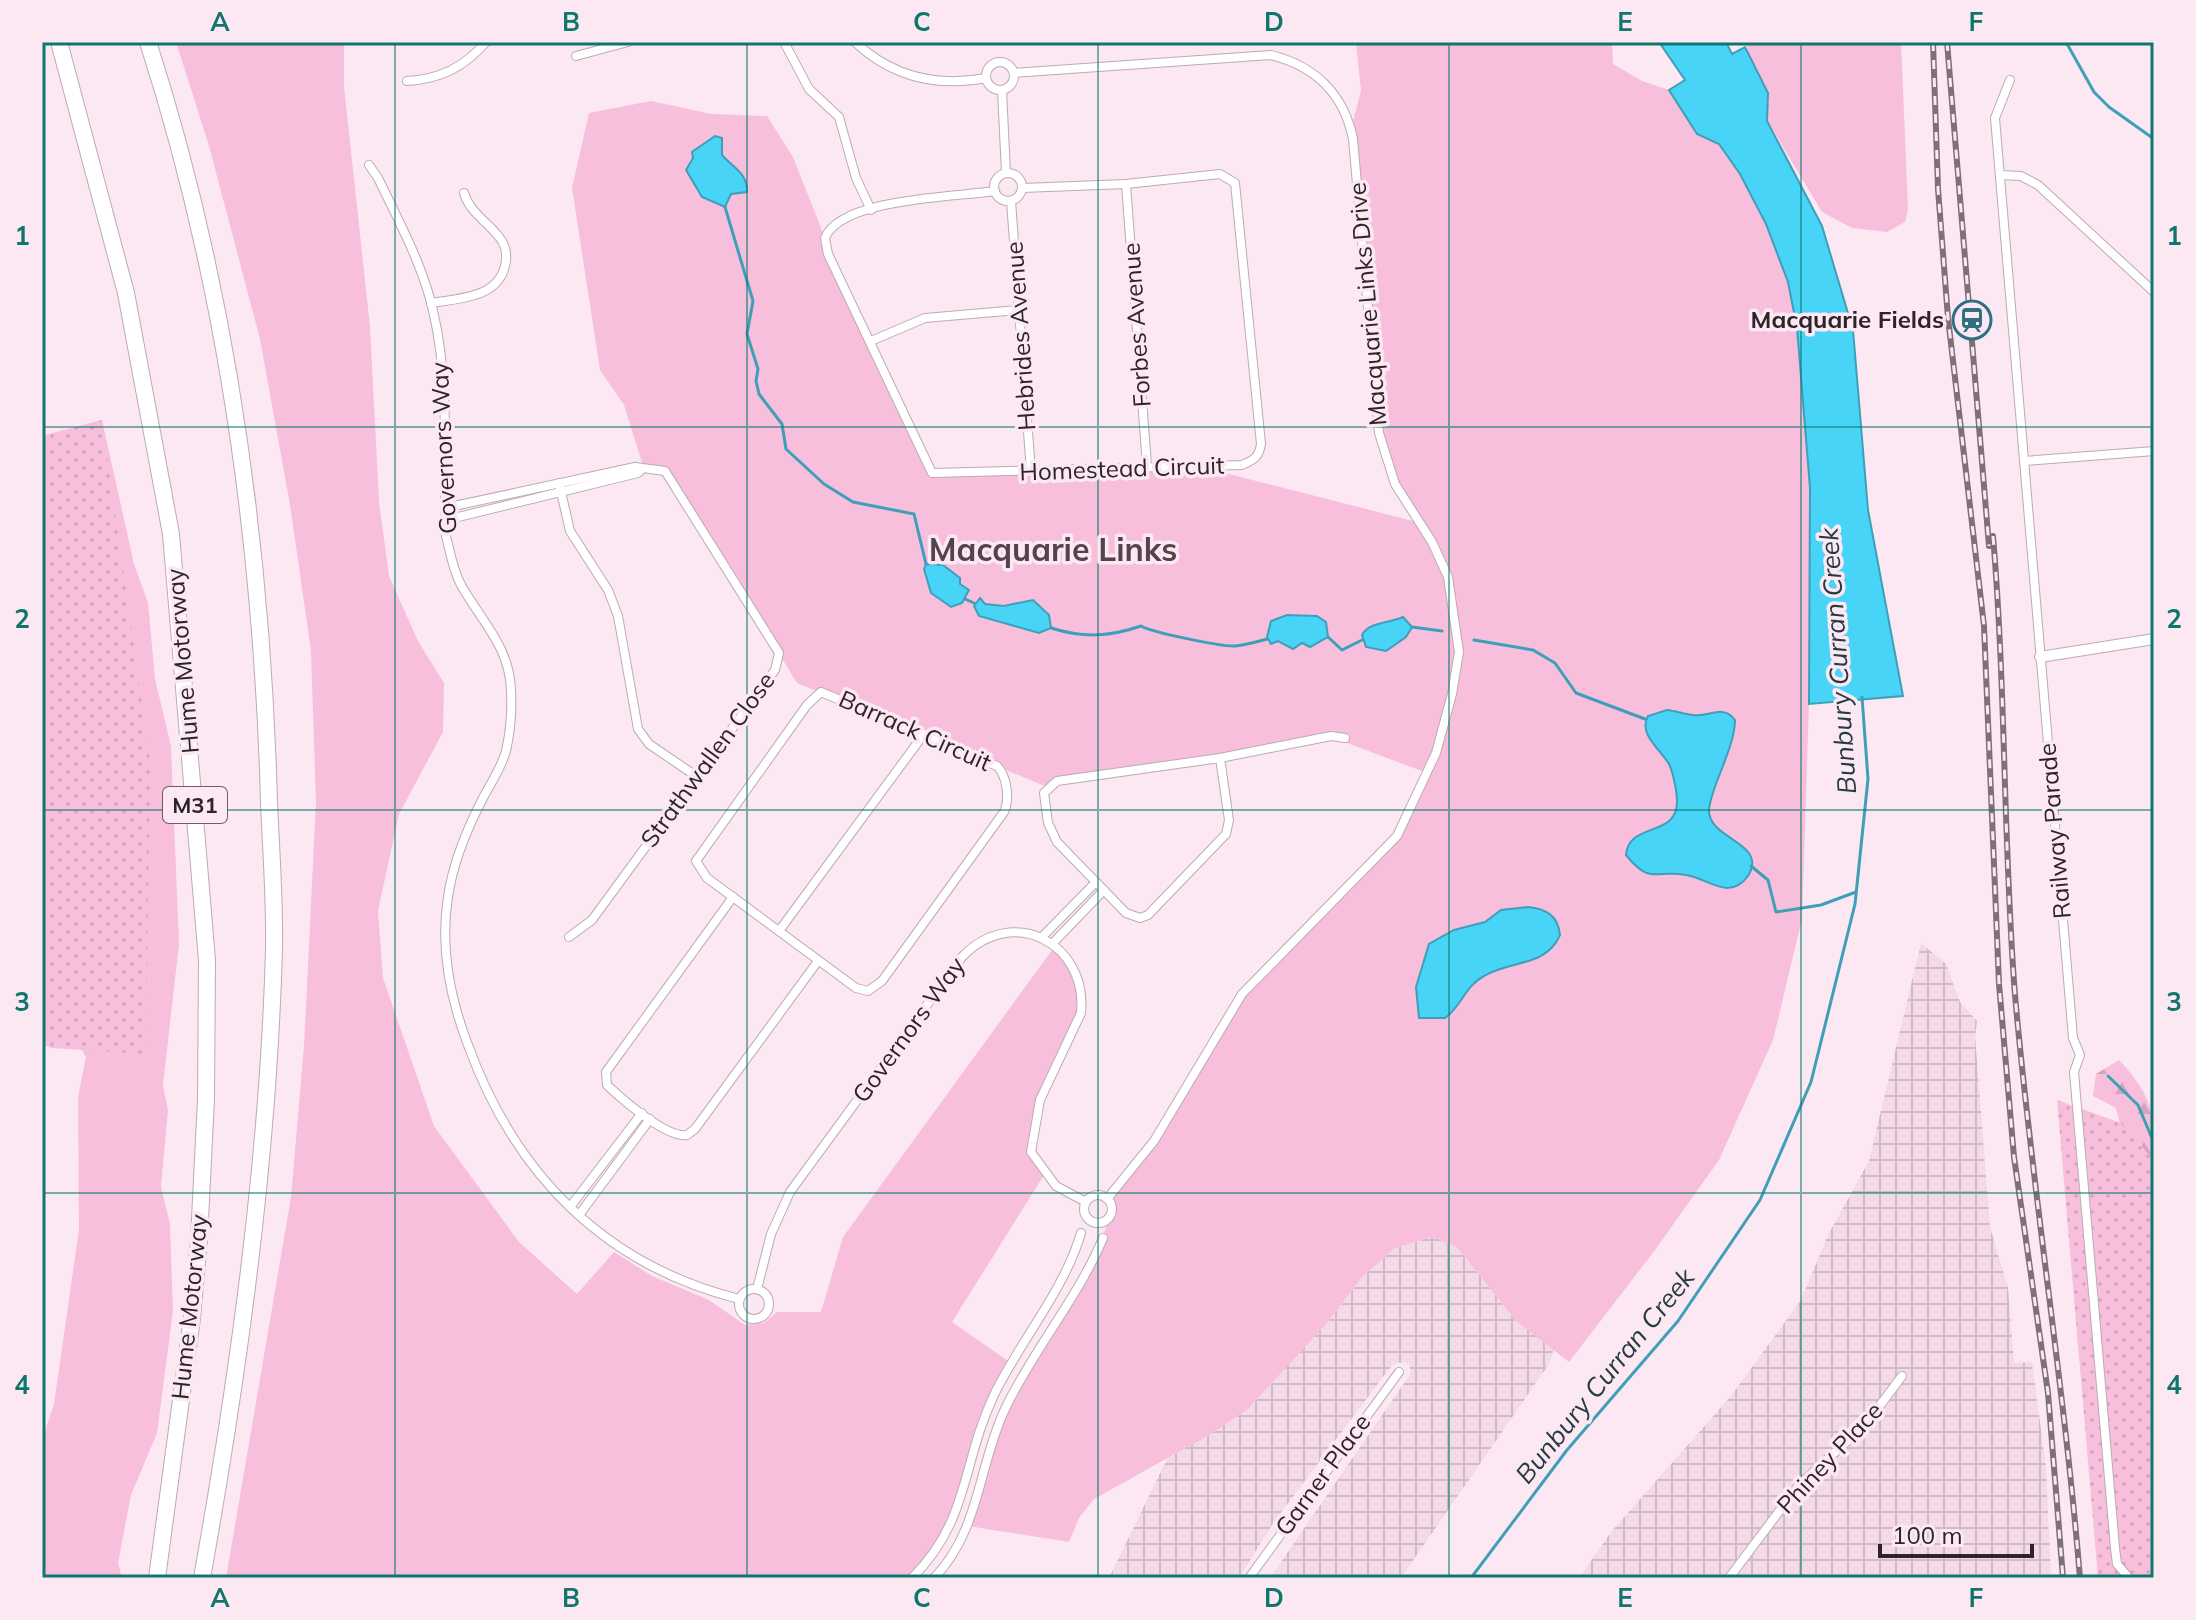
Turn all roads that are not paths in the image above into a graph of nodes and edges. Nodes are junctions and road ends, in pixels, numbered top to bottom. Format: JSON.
{"nodes":[{"id":1,"x":59,"y":42,"type":"edge"},
{"id":2,"x":148,"y":42,"type":"edge"},
{"id":3,"x":486,"y":42,"type":"edge"},
{"id":4,"x":628,"y":42,"type":"edge"},
{"id":5,"x":784,"y":42,"type":"edge"},
{"id":6,"x":855,"y":42,"type":"edge"},
{"id":7,"x":576,"y":56,"type":"dead end"},
{"id":8,"x":1014,"y":73,"type":"junction"},
{"id":9,"x":986,"y":78,"type":"junction"},
{"id":10,"x":2010,"y":80,"type":"dead end"},
{"id":11,"x":407,"y":81,"type":"dead end"},
{"id":12,"x":1002,"y":90,"type":"junction"},
{"id":13,"x":369,"y":165,"type":"dead end"},
{"id":14,"x":1006,"y":173,"type":"junction"},
{"id":15,"x":2000,"y":175,"type":"junction"},
{"id":16,"x":1126,"y":184,"type":"junction"},
{"id":17,"x":1022,"y":188,"type":"junction"},
{"id":18,"x":995,"y":191,"type":"junction"},
{"id":19,"x":464,"y":193,"type":"dead end"},
{"id":20,"x":1011,"y":201,"type":"junction"},
{"id":21,"x":871,"y":210,"type":"junction"},
{"id":22,"x":2154,"y":292,"type":"edge"},
{"id":23,"x":431,"y":303,"type":"junction"},
{"id":24,"x":1019,"y":310,"type":"junction"},
{"id":25,"x":871,"y":341,"type":"junction"},
{"id":26,"x":2154,"y":451,"type":"edge"},
{"id":27,"x":2024,"y":461,"type":"junction"},
{"id":28,"x":1147,"y":466,"type":"junction"},
{"id":29,"x":1031,"y":472,"type":"junction"},
{"id":30,"x":560,"y":488,"type":"junction"},
{"id":31,"x":445,"y":508,"type":"junction"},
{"id":32,"x":446,"y":520,"type":"junction"},
{"id":33,"x":2154,"y":639,"type":"edge"},
{"id":34,"x":2040,"y":657,"type":"junction"},
{"id":35,"x":924,"y":734,"type":"junction"},
{"id":36,"x":1345,"y":738,"type":"dead end"},
{"id":37,"x":1220,"y":758,"type":"junction"},
{"id":38,"x":696,"y":776,"type":"junction"},
{"id":39,"x":1096,"y":882,"type":"junction"},
{"id":40,"x":1104,"y":890,"type":"junction"},
{"id":41,"x":733,"y":897,"type":"junction"},
{"id":42,"x":779,"y":931,"type":"junction"},
{"id":43,"x":569,"y":937,"type":"dead end"},
{"id":44,"x":1041,"y":938,"type":"junction"},
{"id":45,"x":1052,"y":944,"type":"junction"},
{"id":46,"x":818,"y":961,"type":"junction"},
{"id":47,"x":642,"y":1113,"type":"junction"},
{"id":48,"x":650,"y":1119,"type":"junction"},
{"id":49,"x":1107,"y":1199,"type":"junction"},
{"id":50,"x":1086,"y":1202,"type":"junction"},
{"id":51,"x":570,"y":1207,"type":"junction"},
{"id":52,"x":579,"y":1215,"type":"junction"},
{"id":53,"x":1081,"y":1233,"type":"dead end"},
{"id":54,"x":1103,"y":1238,"type":"dead end"},
{"id":55,"x":757,"y":1289,"type":"junction"},
{"id":56,"x":739,"y":1299,"type":"junction"},
{"id":57,"x":1399,"y":1372,"type":"dead end"},
{"id":58,"x":1902,"y":1376,"type":"dead end"},
{"id":59,"x":157,"y":1578,"type":"edge"},
{"id":60,"x":202,"y":1578,"type":"edge"},
{"id":61,"x":912,"y":1578,"type":"edge"},
{"id":62,"x":934,"y":1578,"type":"edge"},
{"id":63,"x":1249,"y":1578,"type":"edge"},
{"id":64,"x":1729,"y":1578,"type":"edge"},
{"id":65,"x":2129,"y":1578,"type":"edge"}],
"edges":[{"from":1,"to":59,"type":"highway","name":"Hume Motorway","number":"M31"},
{"from":2,"to":60,"type":"highway","name":"Hume Motorway"},
{"from":3,"to":11,"type":"street"},
{"from":4,"to":7,"type":"street"},
{"from":5,"to":21,"type":"street"},
{"from":6,"to":9,"type":"street"},
{"from":8,"to":9,"type":"street"},
{"from":8,"to":12,"type":"street"},
{"from":8,"to":49,"type":"street","name":"Macquarie Links Drive"},
{"from":9,"to":12,"type":"street"},
{"from":10,"to":15,"type":"street","name":"Railway Parade"},
{"from":12,"to":14,"type":"street"},
{"from":13,"to":23,"type":"street","name":"Governors Way"},
{"from":14,"to":17,"type":"street"},
{"from":14,"to":18,"type":"street"},
{"from":15,"to":22,"type":"street"},
{"from":15,"to":27,"type":"street","name":"Railway Parade"},
{"from":16,"to":17,"type":"street","name":"Homestead Circuit"},
{"from":16,"to":28,"type":"street","name":"Forbes Avenue"},
{"from":16,"to":28,"type":"street","name":"Homestead Circuit"},
{"from":17,"to":20,"type":"street"},
{"from":18,"to":20,"type":"street"},
{"from":18,"to":21,"type":"street","name":"Homestead Circuit"},
{"from":19,"to":23,"type":"street"},
{"from":20,"to":24,"type":"street","name":"Hebrides Avenue"},
{"from":21,"to":25,"type":"street","name":"Homestead Circuit"},
{"from":23,"to":31,"type":"street","name":"Governors Way"},
{"from":24,"to":25,"type":"street"},
{"from":24,"to":29,"type":"street","name":"Hebrides Avenue"},
{"from":25,"to":29,"type":"street","name":"Homestead Circuit"},
{"from":26,"to":27,"type":"street"},
{"from":27,"to":34,"type":"street","name":"Railway Parade"},
{"from":28,"to":29,"type":"street","name":"Homestead Circuit"},
{"from":30,"to":31,"type":"street"},
{"from":30,"to":32,"type":"street"},
{"from":30,"to":38,"type":"street"},
{"from":30,"to":38,"type":"street","name":"Strathwallen Close"},
{"from":31,"to":32,"type":"street","name":"Governors Way"},
{"from":32,"to":51,"type":"street","name":"Governors Way"},
{"from":33,"to":34,"type":"street"},
{"from":34,"to":65,"type":"street","name":"Railway Parade"},
{"from":35,"to":41,"type":"street","name":"Barrack Circuit"},
{"from":35,"to":42,"type":"street"},
{"from":35,"to":46,"type":"street","name":"Barrack Circuit"},
{"from":36,"to":37,"type":"street"},
{"from":37,"to":39,"type":"street"},
{"from":37,"to":40,"type":"street"},
{"from":38,"to":43,"type":"street","name":"Strathwallen Close"},
{"from":39,"to":40,"type":"street"},
{"from":39,"to":44,"type":"street"},
{"from":40,"to":45,"type":"street"},
{"from":41,"to":42,"type":"street","name":"Barrack Circuit"},
{"from":41,"to":47,"type":"street"},
{"from":42,"to":46,"type":"street","name":"Barrack Circuit"},
{"from":44,"to":45,"type":"street","name":"Governors Way"},
{"from":44,"to":55,"type":"street","name":"Governors Way"},
{"from":45,"to":50,"type":"street","name":"Governors Way"},
{"from":46,"to":48,"type":"street"},
{"from":47,"to":48,"type":"street"},
{"from":47,"to":51,"type":"street"},
{"from":48,"to":52,"type":"street"},
{"from":49,"to":50,"type":"street"},
{"from":49,"to":50,"type":"street"},
{"from":51,"to":52,"type":"street","name":"Governors Way"},
{"from":52,"to":56,"type":"street","name":"Governors Way"},
{"from":53,"to":61,"type":"street"},
{"from":54,"to":62,"type":"street"},
{"from":55,"to":56,"type":"street"},
{"from":55,"to":56,"type":"street"},
{"from":57,"to":63,"type":"street","name":"Garner Place"},
{"from":58,"to":64,"type":"street","name":"Phiney Place"}]}
